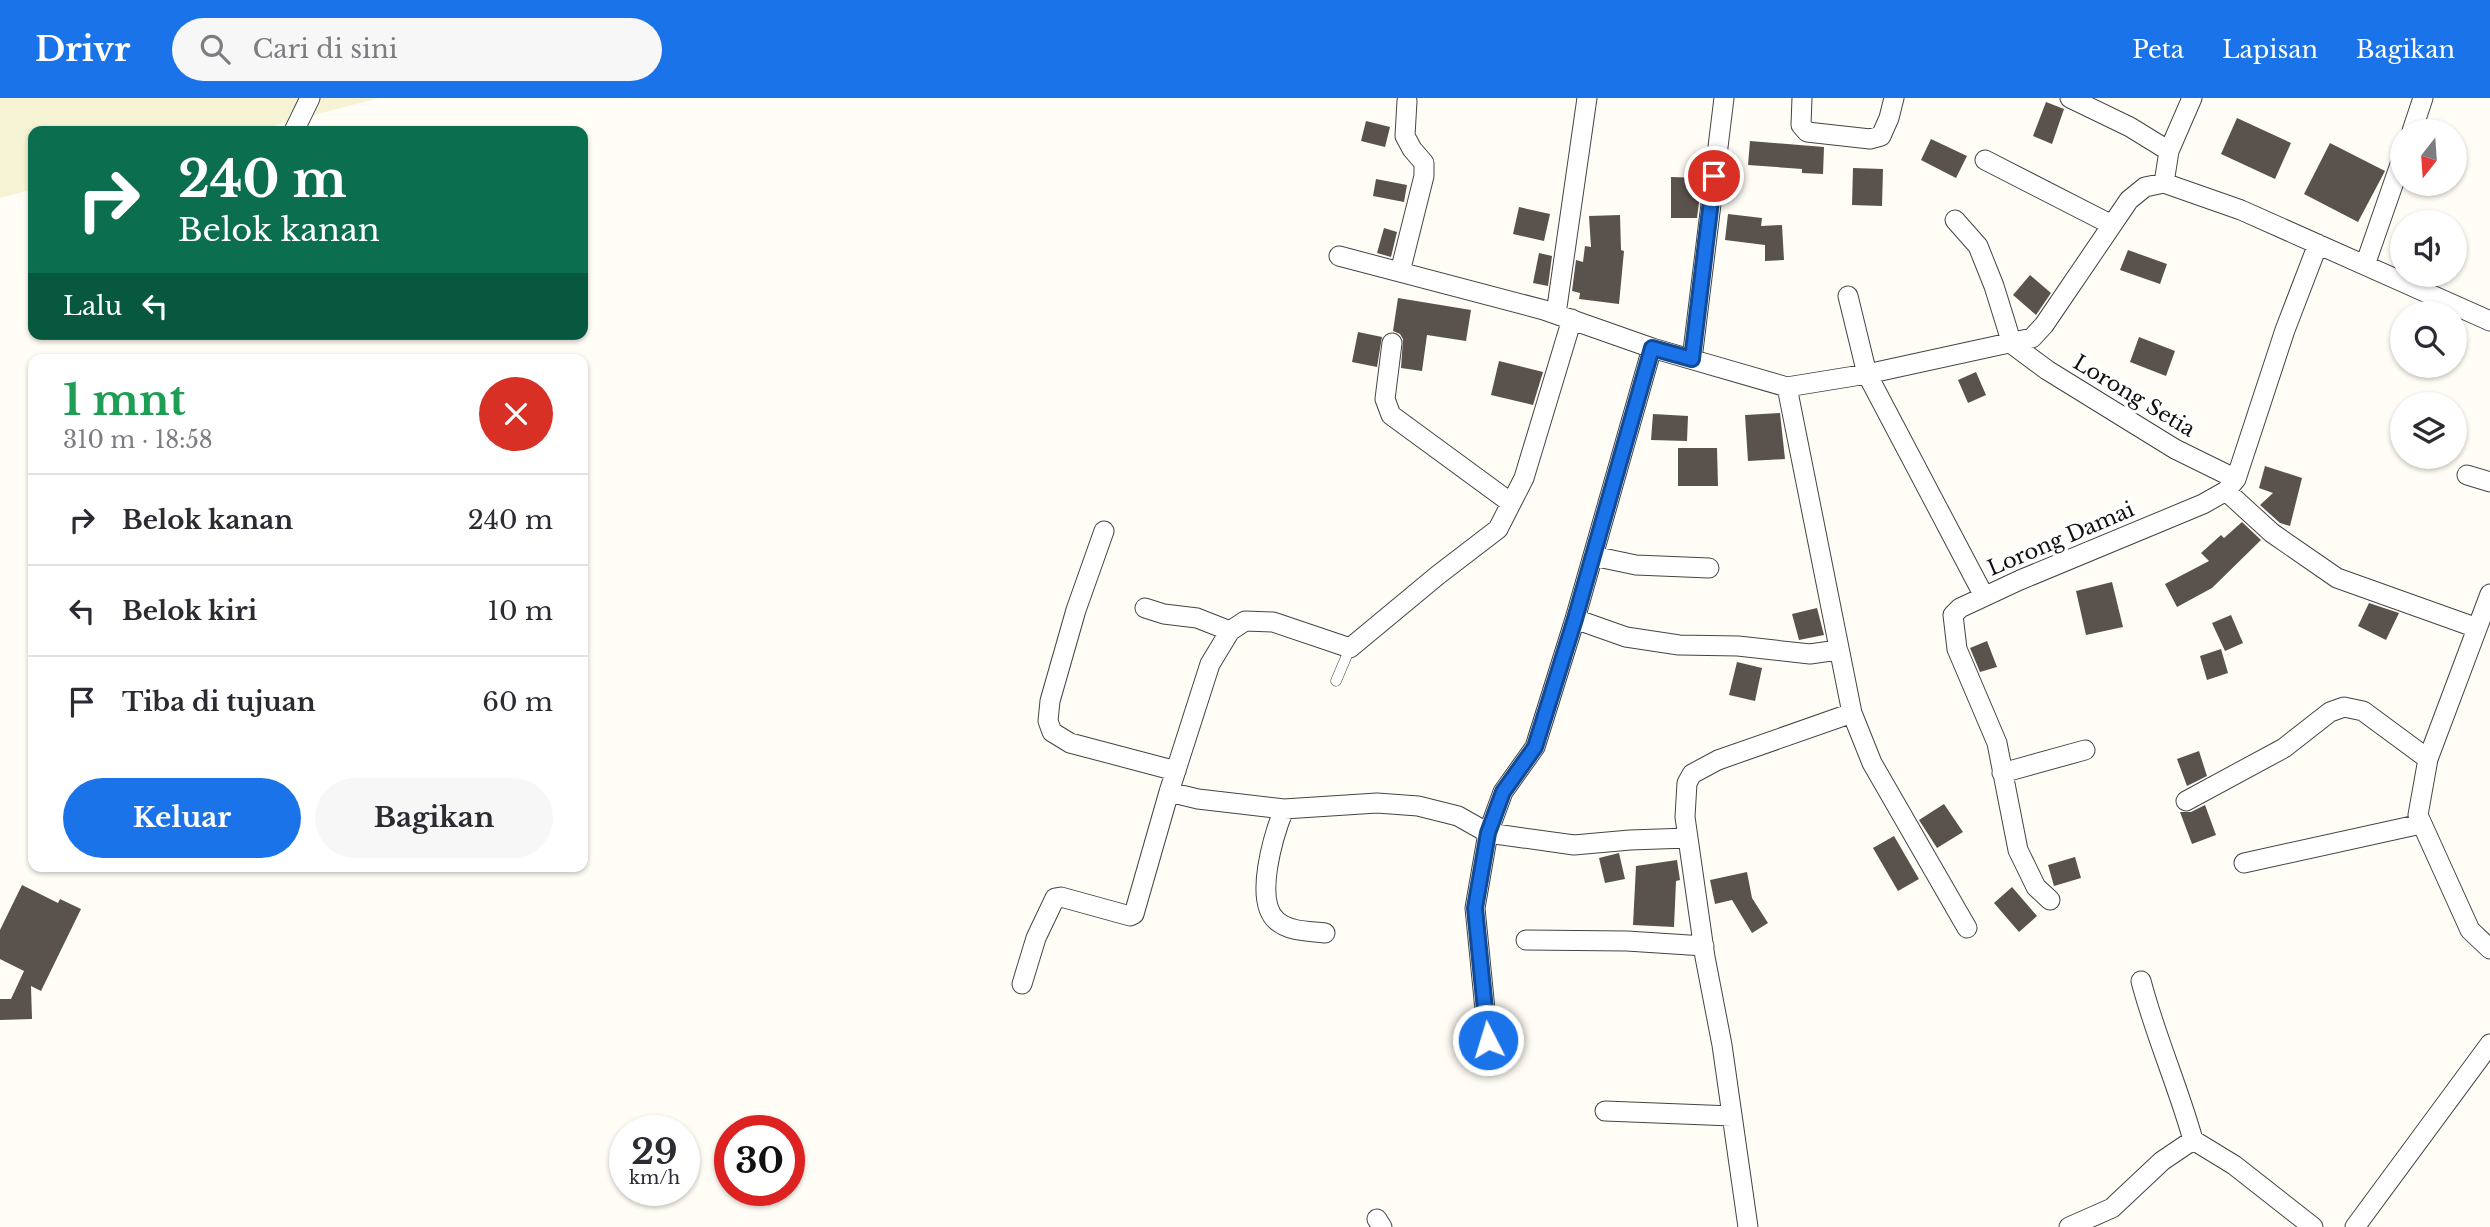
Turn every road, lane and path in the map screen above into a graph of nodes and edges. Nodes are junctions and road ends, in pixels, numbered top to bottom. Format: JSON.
{"nodes":[{"id":1,"x":310,"y":98,"type":"edge"},
{"id":2,"x":1587,"y":98,"type":"edge"},
{"id":3,"x":1724,"y":98,"type":"edge"},
{"id":4,"x":1802,"y":98,"type":"edge"},
{"id":5,"x":1894,"y":98,"type":"edge"},
{"id":6,"x":2070,"y":98,"type":"edge"},
{"id":7,"x":2192,"y":98,"type":"edge"},
{"id":8,"x":2423,"y":98,"type":"edge"},
{"id":9,"x":1407,"y":101,"type":"dead end"},
{"id":10,"x":2416,"y":119,"type":"edge"},
{"id":11,"x":296,"y":126,"type":"edge"},
{"id":12,"x":2169,"y":151,"type":"junction"},
{"id":13,"x":1985,"y":160,"type":"dead end"},
{"id":14,"x":2164,"y":183,"type":"junction"},
{"id":15,"x":2390,"y":193,"type":"edge"},
{"id":16,"x":1955,"y":220,"type":"dead end"},
{"id":17,"x":2112,"y":225,"type":"junction"},
{"id":18,"x":2318,"y":244,"type":"junction"},
{"id":19,"x":1339,"y":256,"type":"dead end"},
{"id":20,"x":2365,"y":265,"type":"junction"},
{"id":21,"x":1400,"y":272,"type":"junction"},
{"id":22,"x":1848,"y":296,"type":"dead end"},
{"id":23,"x":1564,"y":317,"type":"junction"},
{"id":24,"x":2490,"y":321,"type":"edge"},
{"id":25,"x":1392,"y":343,"type":"dead end"},
{"id":26,"x":2012,"y":344,"type":"junction"},
{"id":27,"x":1652,"y":348,"type":"junction"},
{"id":28,"x":1692,"y":359,"type":"junction"},
{"id":29,"x":1867,"y":374,"type":"junction"},
{"id":30,"x":1787,"y":387,"type":"junction"},
{"id":31,"x":2467,"y":475,"type":"dead end"},
{"id":32,"x":2490,"y":482,"type":"edge"},
{"id":33,"x":2231,"y":485,"type":"junction"},
{"id":34,"x":1511,"y":503,"type":"junction"},
{"id":35,"x":1104,"y":531,"type":"dead end"},
{"id":36,"x":1593,"y":556,"type":"junction"},
{"id":37,"x":1709,"y":568,"type":"dead end"},
{"id":38,"x":2490,"y":594,"type":"edge"},
{"id":39,"x":1984,"y":596,"type":"junction"},
{"id":40,"x":1145,"y":608,"type":"dead end"},
{"id":41,"x":1575,"y":619,"type":"junction"},
{"id":42,"x":2477,"y":628,"type":"junction"},
{"id":43,"x":1230,"y":631,"type":"junction"},
{"id":44,"x":1350,"y":648,"type":"junction"},
{"id":45,"x":1838,"y":650,"type":"junction"},
{"id":46,"x":1336,"y":681,"type":"dead end"},
{"id":47,"x":1852,"y":713,"type":"junction"},
{"id":48,"x":2085,"y":750,"type":"dead end"},
{"id":49,"x":2428,"y":759,"type":"junction"},
{"id":50,"x":1176,"y":771,"type":"junction"},
{"id":51,"x":2002,"y":773,"type":"junction"},
{"id":52,"x":1169,"y":792,"type":"junction"},
{"id":53,"x":2186,"y":801,"type":"dead end"},
{"id":54,"x":1284,"y":809,"type":"junction"},
{"id":55,"x":2421,"y":824,"type":"junction"},
{"id":56,"x":1488,"y":833,"type":"junction"},
{"id":57,"x":1688,"y":838,"type":"junction"},
{"id":58,"x":2244,"y":863,"type":"dead end"},
{"id":59,"x":2050,"y":901,"type":"dead end"},
{"id":60,"x":1967,"y":928,"type":"dead end"},
{"id":61,"x":1325,"y":933,"type":"dead end"},
{"id":62,"x":1526,"y":940,"type":"dead end"},
{"id":63,"x":1704,"y":946,"type":"junction"},
{"id":64,"x":2490,"y":949,"type":"edge"},
{"id":65,"x":2141,"y":981,"type":"dead end"},
{"id":66,"x":1022,"y":984,"type":"dead end"},
{"id":67,"x":1488,"y":1040,"type":"dead end"},
{"id":68,"x":2490,"y":1044,"type":"edge"},
{"id":69,"x":1605,"y":1111,"type":"dead end"},
{"id":70,"x":1732,"y":1116,"type":"junction"},
{"id":71,"x":2193,"y":1140,"type":"junction"},
{"id":72,"x":2359,"y":1225,"type":"edge"},
{"id":73,"x":1748,"y":1227,"type":"edge"},
{"id":74,"x":2068,"y":1227,"type":"edge"},
{"id":75,"x":2313,"y":1227,"type":"edge"}],
"edges":[{"from":1,"to":11,"type":"street"},
{"from":2,"to":23,"type":"street"},
{"from":3,"to":28,"type":"street"},
{"from":4,"to":5,"type":"street"},
{"from":6,"to":12,"type":"street"},
{"from":7,"to":12,"type":"street"},
{"from":8,"to":10,"type":"street"},
{"from":9,"to":21,"type":"street"},
{"from":12,"to":14,"type":"street"},
{"from":13,"to":17,"type":"street"},
{"from":14,"to":17,"type":"street"},
{"from":14,"to":18,"type":"street"},
{"from":15,"to":20,"type":"street"},
{"from":16,"to":26,"type":"street"},
{"from":17,"to":26,"type":"street"},
{"from":18,"to":20,"type":"street"},
{"from":18,"to":33,"type":"street"},
{"from":19,"to":21,"type":"street"},
{"from":20,"to":24,"type":"street"},
{"from":21,"to":23,"type":"street"},
{"from":22,"to":29,"type":"street"},
{"from":23,"to":27,"type":"street"},
{"from":23,"to":34,"type":"street"},
{"from":25,"to":34,"type":"street"},
{"from":26,"to":29,"type":"street"},
{"from":26,"to":33,"type":"street","name":"Lorong Setia"},
{"from":27,"to":28,"type":"street"},
{"from":27,"to":36,"type":"street"},
{"from":28,"to":30,"type":"street"},
{"from":29,"to":30,"type":"street"},
{"from":29,"to":39,"type":"street"},
{"from":30,"to":45,"type":"street"},
{"from":31,"to":32,"type":"street"},
{"from":33,"to":39,"type":"street","name":"Lorong Damai"},
{"from":33,"to":42,"type":"street","name":"Lorong Setia"},
{"from":34,"to":44,"type":"street"},
{"from":35,"to":50,"type":"street"},
{"from":36,"to":37,"type":"street"},
{"from":36,"to":41,"type":"street"},
{"from":38,"to":42,"type":"street"},
{"from":39,"to":51,"type":"street","name":"Lorong Damai"},
{"from":40,"to":43,"type":"street"},
{"from":41,"to":45,"type":"street"},
{"from":41,"to":56,"type":"street"},
{"from":42,"to":49,"type":"street"},
{"from":43,"to":44,"type":"street"},
{"from":43,"to":50,"type":"street"},
{"from":44,"to":46,"type":"lane"},
{"from":45,"to":47,"type":"street"},
{"from":47,"to":57,"type":"street"},
{"from":47,"to":60,"type":"street"},
{"from":48,"to":51,"type":"street"},
{"from":49,"to":53,"type":"street"},
{"from":49,"to":55,"type":"street"},
{"from":50,"to":52,"type":"street"},
{"from":51,"to":59,"type":"street","name":"Lorong Damai"},
{"from":52,"to":54,"type":"street"},
{"from":52,"to":66,"type":"street"},
{"from":54,"to":56,"type":"street"},
{"from":54,"to":61,"type":"street"},
{"from":55,"to":58,"type":"street"},
{"from":55,"to":64,"type":"street"},
{"from":56,"to":57,"type":"street"},
{"from":56,"to":67,"type":"street"},
{"from":57,"to":63,"type":"street"},
{"from":62,"to":63,"type":"street"},
{"from":63,"to":70,"type":"street"},
{"from":65,"to":71,"type":"street"},
{"from":68,"to":72,"type":"street"},
{"from":69,"to":70,"type":"street"},
{"from":70,"to":73,"type":"street"},
{"from":71,"to":74,"type":"street"},
{"from":71,"to":75,"type":"street"}]}
